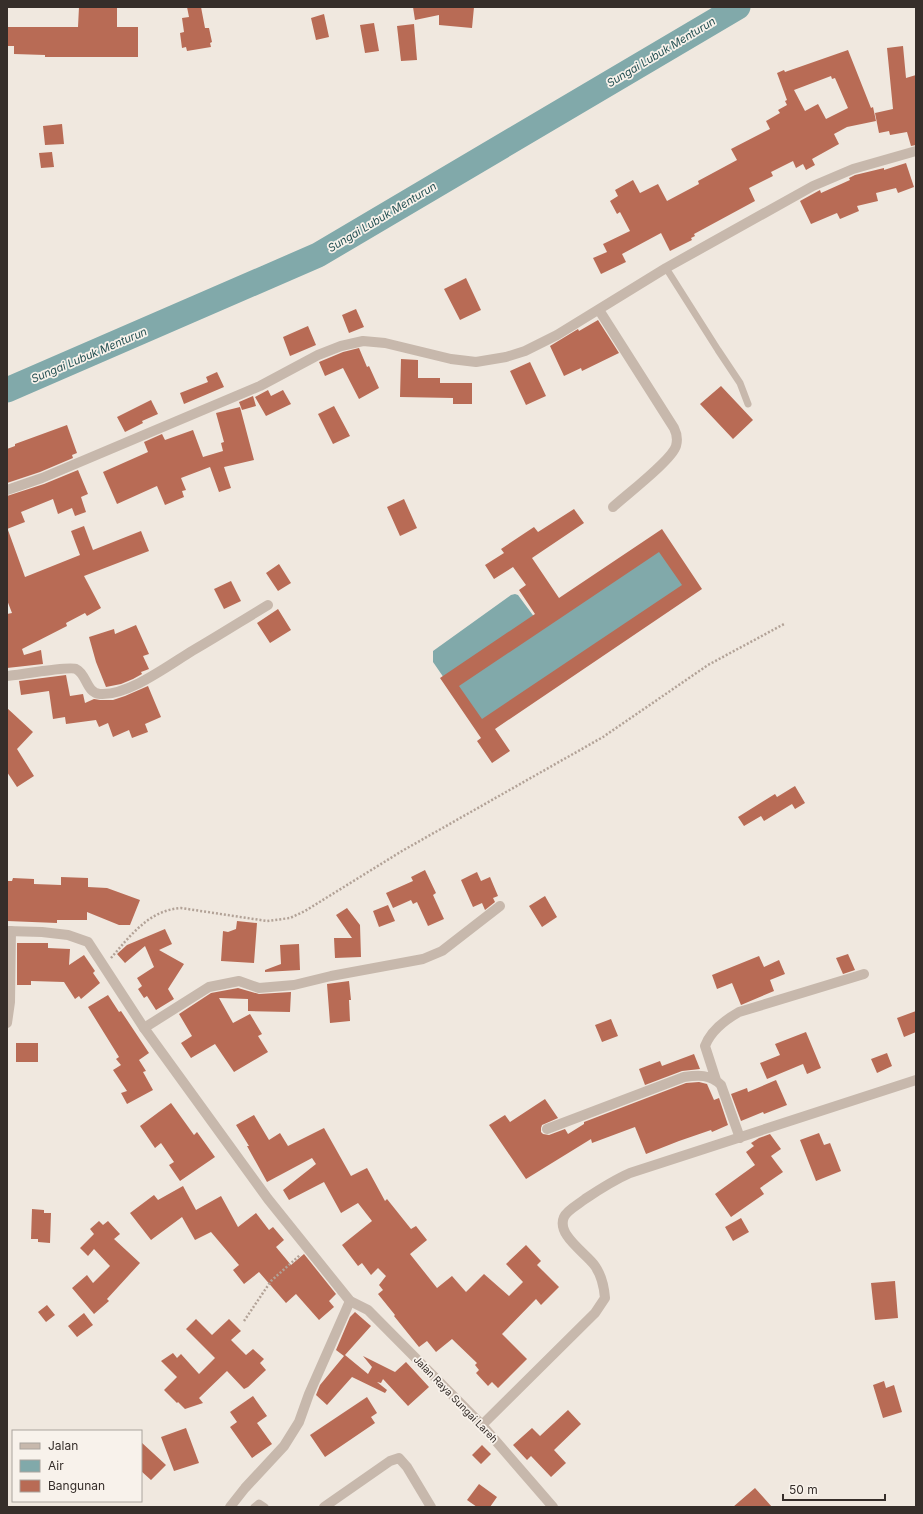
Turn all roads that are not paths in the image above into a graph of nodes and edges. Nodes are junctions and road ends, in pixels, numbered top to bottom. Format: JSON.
{"nodes":[{"id":1,"x":916,"y":151,"type":"edge"},
{"id":2,"x":666,"y":268,"type":"junction"},
{"id":3,"x":599,"y":310,"type":"junction"},
{"id":4,"x":748,"y":404,"type":"dead end"},
{"id":5,"x":7,"y":490,"type":"edge"},
{"id":6,"x":613,"y":507,"type":"dead end"},
{"id":7,"x":268,"y":605,"type":"dead end"},
{"id":8,"x":7,"y":676,"type":"edge"},
{"id":9,"x":500,"y":906,"type":"dead end"},
{"id":10,"x":9,"y":931,"type":"edge"},
{"id":11,"x":864,"y":974,"type":"dead end"},
{"id":12,"x":7,"y":1023,"type":"edge"},
{"id":13,"x":144,"y":1028,"type":"junction"},
{"id":14,"x":716,"y":1080,"type":"junction"},
{"id":15,"x":916,"y":1080,"type":"edge"},
{"id":16,"x":548,"y":1129,"type":"dead end"},
{"id":17,"x":740,"y":1138,"type":"junction"},
{"id":18,"x":350,"y":1300,"type":"junction"},
{"id":19,"x":482,"y":1425,"type":"junction"},
{"id":20,"x":230,"y":1507,"type":"edge"},
{"id":21,"x":254,"y":1507,"type":"edge"},
{"id":22,"x":265,"y":1507,"type":"edge"},
{"id":23,"x":324,"y":1507,"type":"edge"},
{"id":24,"x":431,"y":1507,"type":"edge"},
{"id":25,"x":553,"y":1507,"type":"edge"}],
"edges":[{"from":1,"to":2,"type":"street"},
{"from":2,"to":3,"type":"street"},
{"from":2,"to":4,"type":"lane"},
{"from":3,"to":5,"type":"street"},
{"from":3,"to":6,"type":"street"},
{"from":7,"to":8,"type":"street"},
{"from":9,"to":13,"type":"street"},
{"from":10,"to":12,"type":"street"},
{"from":10,"to":13,"type":"street"},
{"from":11,"to":14,"type":"street"},
{"from":13,"to":18,"type":"street"},
{"from":14,"to":16,"type":"street"},
{"from":14,"to":17,"type":"street"},
{"from":15,"to":17,"type":"street"},
{"from":17,"to":19,"type":"street"},
{"from":18,"to":19,"type":"street","name":"Jalan Raya Sungai Lareh"},
{"from":18,"to":20,"type":"street"},
{"from":19,"to":25,"type":"street","name":"Jalan Raya Sungai Lareh"},
{"from":21,"to":22,"type":"lane"},
{"from":23,"to":24,"type":"street"}]}
